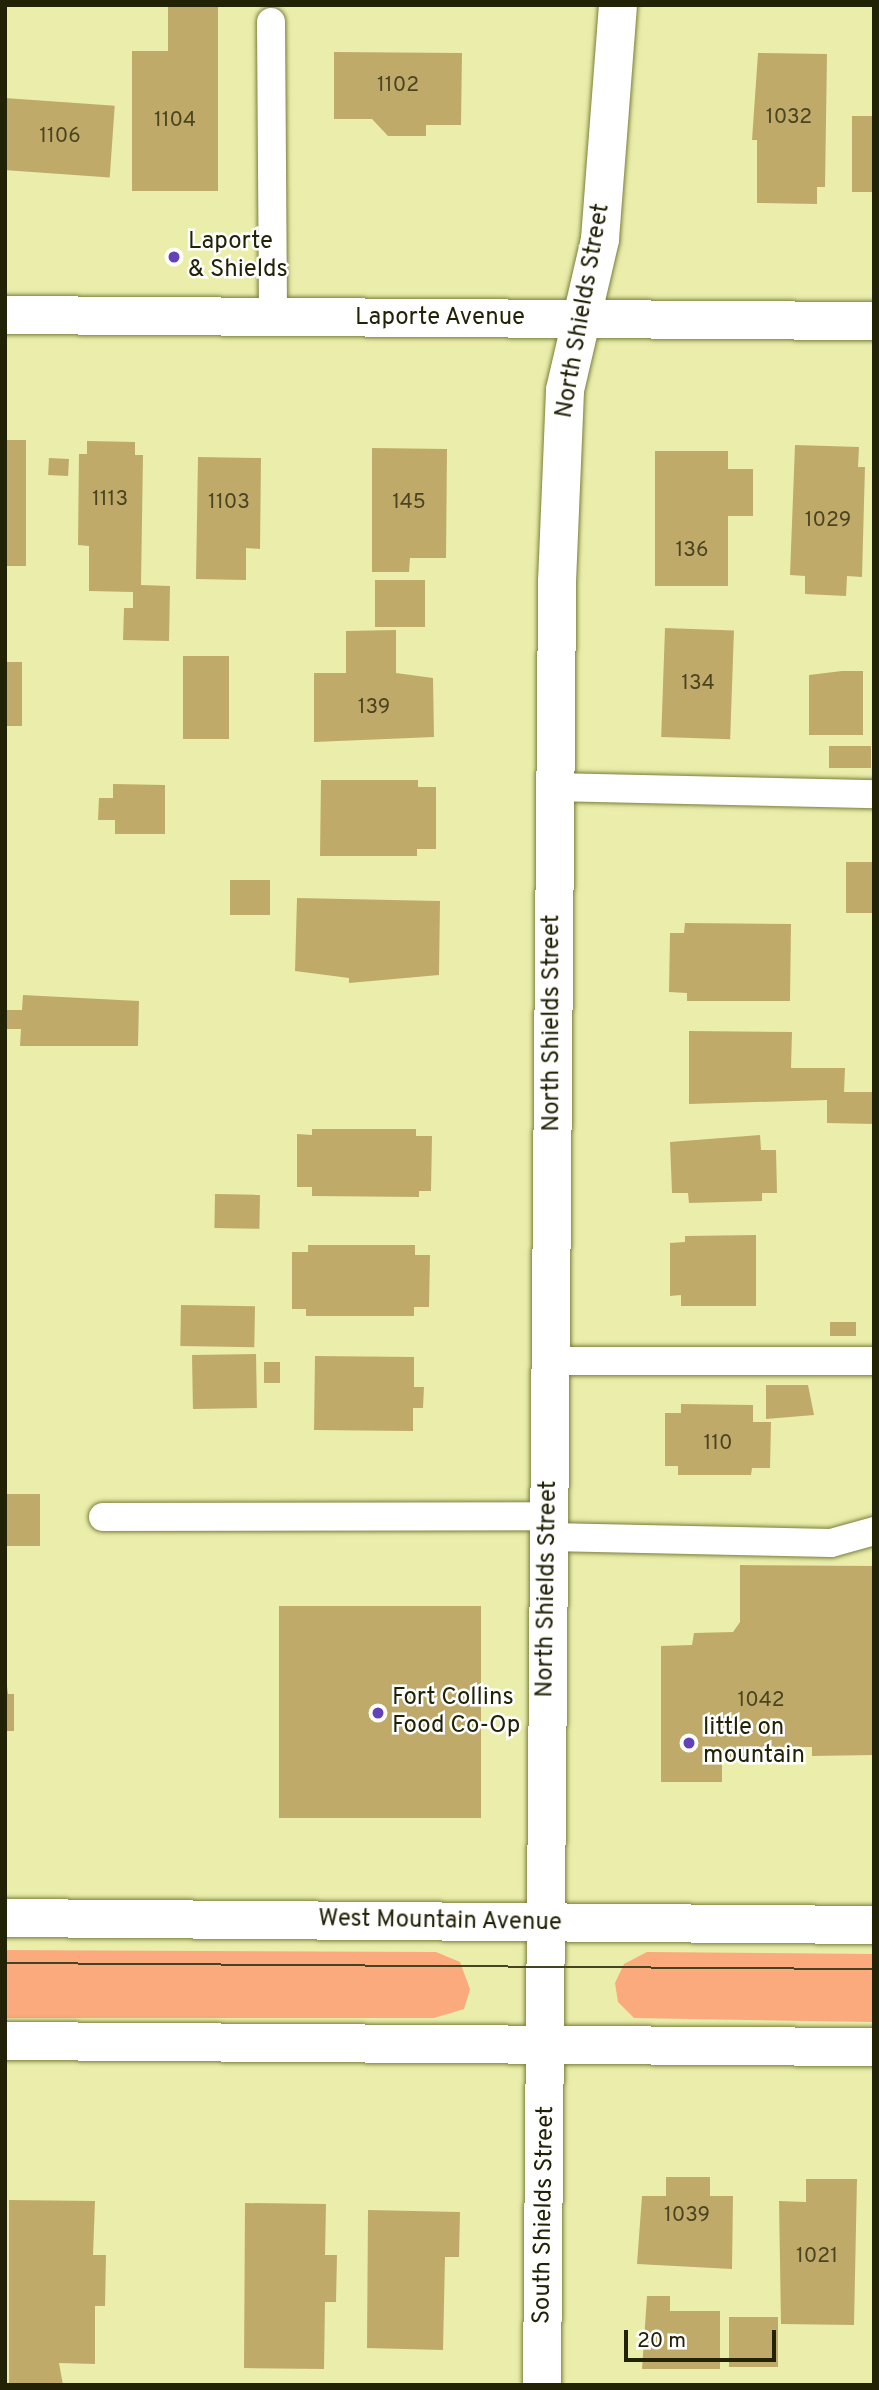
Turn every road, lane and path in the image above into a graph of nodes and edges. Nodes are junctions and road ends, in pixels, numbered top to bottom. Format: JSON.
{"nodes":[{"id":1,"x":618,"y":5,"type":"edge"},
{"id":2,"x":271,"y":22,"type":"dead end"},
{"id":3,"x":5,"y":315,"type":"edge"},
{"id":4,"x":273,"y":317,"type":"junction"},
{"id":5,"x":581,"y":318,"type":"junction"},
{"id":6,"x":874,"y":321,"type":"edge"},
{"id":7,"x":555,"y":787,"type":"junction"},
{"id":8,"x":874,"y":794,"type":"edge"},
{"id":9,"x":550,"y":1361,"type":"junction"},
{"id":10,"x":874,"y":1361,"type":"edge"},
{"id":11,"x":103,"y":1517,"type":"dead end"},
{"id":12,"x":549,"y":1527,"type":"junction"},
{"id":13,"x":874,"y":1531,"type":"edge"},
{"id":14,"x":5,"y":1918,"type":"edge"},
{"id":15,"x":546,"y":1923,"type":"junction"},
{"id":16,"x":874,"y":1925,"type":"edge"},
{"id":17,"x":5,"y":2041,"type":"edge"},
{"id":18,"x":547,"y":2045,"type":"junction"},
{"id":19,"x":874,"y":2047,"type":"edge"},
{"id":20,"x":542,"y":2385,"type":"edge"}],
"edges":[{"from":1,"to":5,"type":"street","name":"North Shields Street"},
{"from":2,"to":4,"type":"lane"},
{"from":3,"to":4,"type":"street","name":"Laporte Avenue"},
{"from":4,"to":5,"type":"street","name":"Laporte Avenue"},
{"from":5,"to":6,"type":"street","name":"Laporte Avenue"},
{"from":5,"to":7,"type":"street","name":"North Shields Street"},
{"from":7,"to":8,"type":"lane"},
{"from":7,"to":9,"type":"street","name":"North Shields Street"},
{"from":9,"to":10,"type":"lane"},
{"from":9,"to":12,"type":"street","name":"North Shields Street"},
{"from":11,"to":12,"type":"lane"},
{"from":12,"to":13,"type":"lane"},
{"from":12,"to":15,"type":"street","name":"North Shields Street"},
{"from":14,"to":15,"type":"street","name":"West Mountain Avenue"},
{"from":15,"to":16,"type":"street","name":"West Mountain Avenue"},
{"from":15,"to":18,"type":"street","name":"North Shields Street"},
{"from":17,"to":18,"type":"street"},
{"from":18,"to":19,"type":"street"},
{"from":18,"to":20,"type":"street","name":"South Shields Street"}]}
